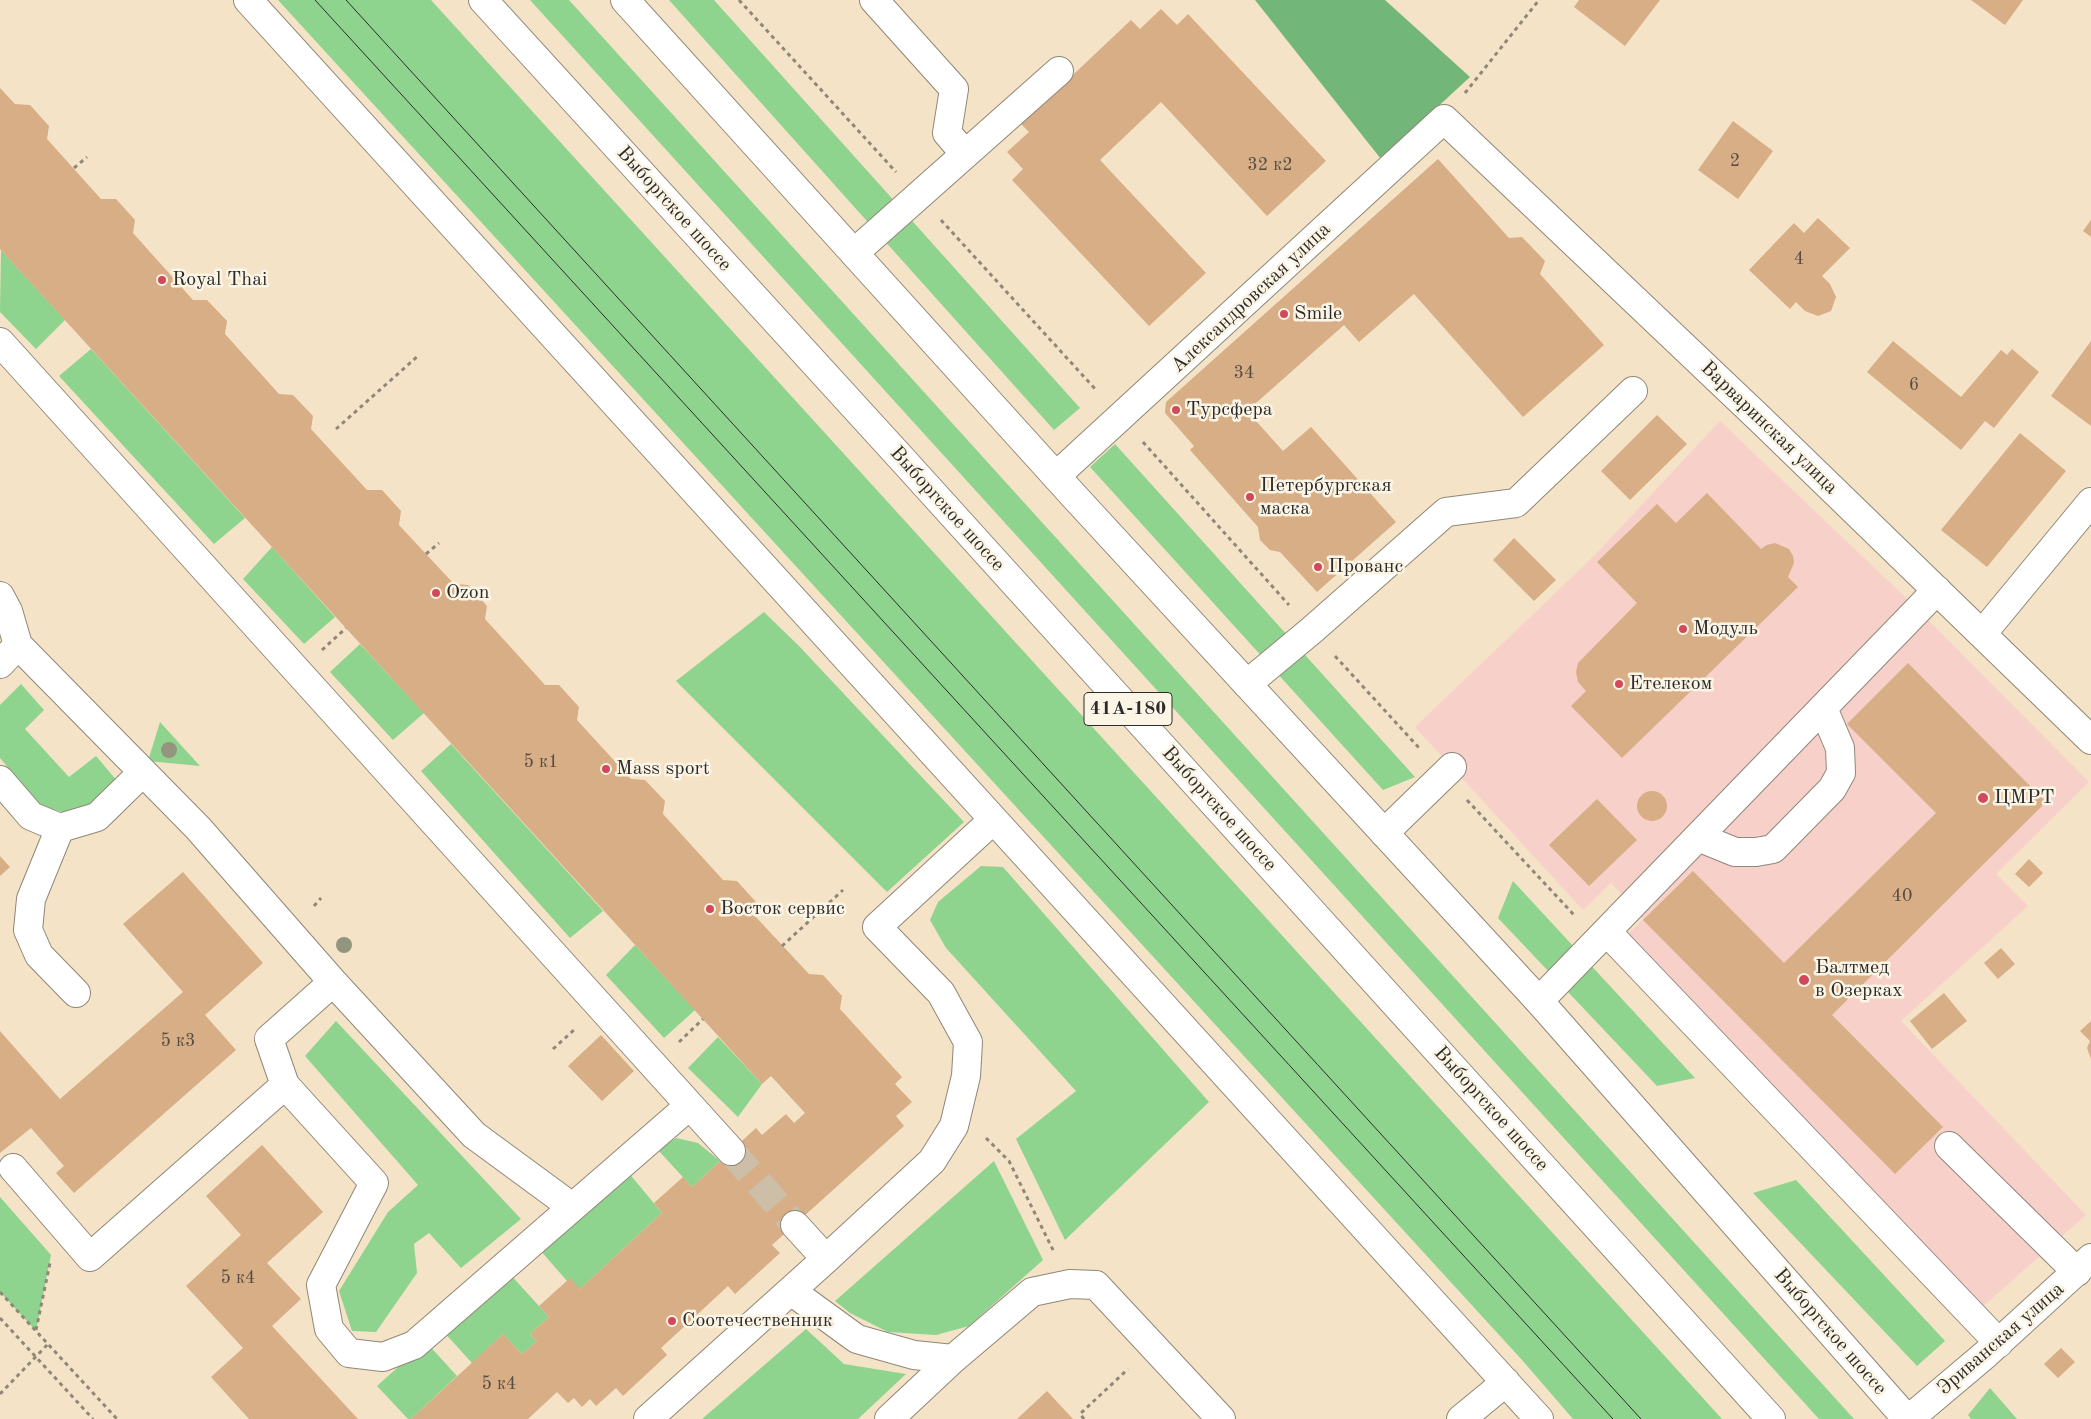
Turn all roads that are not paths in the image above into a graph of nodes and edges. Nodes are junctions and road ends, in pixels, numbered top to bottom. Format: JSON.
{"nodes":[{"id":1,"x":248,"y":0,"type":"edge"},
{"id":2,"x":483,"y":0,"type":"edge"},
{"id":3,"x":625,"y":0,"type":"edge"},
{"id":4,"x":874,"y":0,"type":"edge"},
{"id":5,"x":1059,"y":71,"type":"dead end"},
{"id":6,"x":1444,"y":118,"type":"joint"},
{"id":7,"x":966,"y":154,"type":"junction"},
{"id":8,"x":854,"y":253,"type":"junction"},
{"id":9,"x":0,"y":342,"type":"edge"},
{"id":10,"x":1632,"y":392,"type":"dead end"},
{"id":11,"x":1056,"y":476,"type":"junction"},
{"id":12,"x":2091,"y":502,"type":"edge"},
{"id":13,"x":1937,"y":590,"type":"junction"},
{"id":14,"x":0,"y":596,"type":"edge"},
{"id":15,"x":1982,"y":634,"type":"junction"},
{"id":16,"x":9,"y":654,"type":"edge"},
{"id":17,"x":1247,"y":684,"type":"junction"},
{"id":18,"x":1823,"y":708,"type":"junction"},
{"id":19,"x":2091,"y":740,"type":"edge"},
{"id":20,"x":1448,"y":771,"type":"road end"},
{"id":21,"x":143,"y":772,"type":"junction"},
{"id":22,"x":0,"y":780,"type":"edge"},
{"id":23,"x":993,"y":820,"type":"junction"},
{"id":24,"x":60,"y":828,"type":"junction"},
{"id":25,"x":1384,"y":834,"type":"junction"},
{"id":26,"x":1698,"y":837,"type":"junction"},
{"id":27,"x":1602,"y":936,"type":"junction"},
{"id":28,"x":333,"y":982,"type":"junction"},
{"id":29,"x":76,"y":993,"type":"dead end"},
{"id":30,"x":1539,"y":1002,"type":"junction"},
{"id":31,"x":285,"y":1085,"type":"junction"},
{"id":32,"x":689,"y":1106,"type":"junction"},
{"id":33,"x":1949,"y":1146,"type":"dead end"},
{"id":34,"x":731,"y":1151,"type":"tunnel mouth"},
{"id":35,"x":13,"y":1168,"type":"dead end"},
{"id":36,"x":572,"y":1207,"type":"junction"},
{"id":37,"x":795,"y":1225,"type":"tunnel mouth"},
{"id":38,"x":826,"y":1259,"type":"junction"},
{"id":39,"x":2084,"y":1265,"type":"edge"},
{"id":40,"x":791,"y":1291,"type":"junction"},
{"id":41,"x":1999,"y":1343,"type":"junction"},
{"id":42,"x":952,"y":1359,"type":"junction"},
{"id":43,"x":1506,"y":1382,"type":"junction"},
{"id":44,"x":648,"y":1419,"type":"edge"},
{"id":45,"x":889,"y":1419,"type":"edge"},
{"id":46,"x":1221,"y":1419,"type":"edge"},
{"id":47,"x":1461,"y":1419,"type":"edge"},
{"id":48,"x":1539,"y":1419,"type":"edge"},
{"id":49,"x":1771,"y":1419,"type":"edge"},
{"id":50,"x":1908,"y":1419,"type":"edge"}],
"edges":[{"from":1,"to":23,"type":"main road"},
{"from":2,"to":49,"type":"main road","name":"Выборгское шоссе","number":"41А-180"},
{"from":3,"to":8,"type":"main road","name":"Выборгское шоссе"},
{"from":4,"to":7,"type":"main road"},
{"from":5,"to":7,"type":"main road"},
{"from":6,"to":11,"type":"main road","name":"Александровская улица"},
{"from":6,"to":13,"type":"main road","name":"Варваринская улица"},
{"from":7,"to":8,"type":"main road"},
{"from":8,"to":11,"type":"main road","name":"Выборгское шоссе"},
{"from":9,"to":32,"type":"main road"},
{"from":10,"to":17,"type":"main road"},
{"from":11,"to":17,"type":"main road","name":"Выборгское шоссе"},
{"from":12,"to":15,"type":"main road"},
{"from":13,"to":15,"type":"main road","name":"Варваринская улица"},
{"from":13,"to":18,"type":"main road"},
{"from":14,"to":16,"type":"main road"},
{"from":15,"to":19,"type":"main road","name":"Варваринская улица"},
{"from":16,"to":21,"type":"main road"},
{"from":17,"to":25,"type":"main road","name":"Выборгское шоссе"},
{"from":18,"to":26,"type":"main road"},
{"from":18,"to":26,"type":"main road"},
{"from":20,"to":25,"type":"main road"},
{"from":21,"to":24,"type":"main road"},
{"from":21,"to":28,"type":"main road"},
{"from":22,"to":24,"type":"main road"},
{"from":23,"to":38,"type":"main road"},
{"from":23,"to":43,"type":"main road"},
{"from":24,"to":29,"type":"main road"},
{"from":25,"to":30,"type":"main road","name":"Выборгское шоссе"},
{"from":26,"to":27,"type":"main road"},
{"from":27,"to":30,"type":"main road"},
{"from":27,"to":41,"type":"main road"},
{"from":28,"to":31,"type":"main road"},
{"from":28,"to":36,"type":"main road"},
{"from":30,"to":50,"type":"main road","name":"Выборгское шоссе"},
{"from":31,"to":35,"type":"main road"},
{"from":31,"to":36,"type":"main road"},
{"from":32,"to":34,"type":"main road"},
{"from":32,"to":36,"type":"main road"},
{"from":33,"to":39,"type":"main road"},
{"from":37,"to":38,"type":"main road"},
{"from":38,"to":40,"type":"main road"},
{"from":39,"to":41,"type":"main road","name":"Эриванская улица"},
{"from":40,"to":42,"type":"main road"},
{"from":40,"to":44,"type":"main road"},
{"from":41,"to":50,"type":"main road","name":"Эриванская улица"},
{"from":42,"to":45,"type":"main road"},
{"from":42,"to":46,"type":"main road"},
{"from":43,"to":47,"type":"main road"},
{"from":43,"to":48,"type":"main road"}]}
